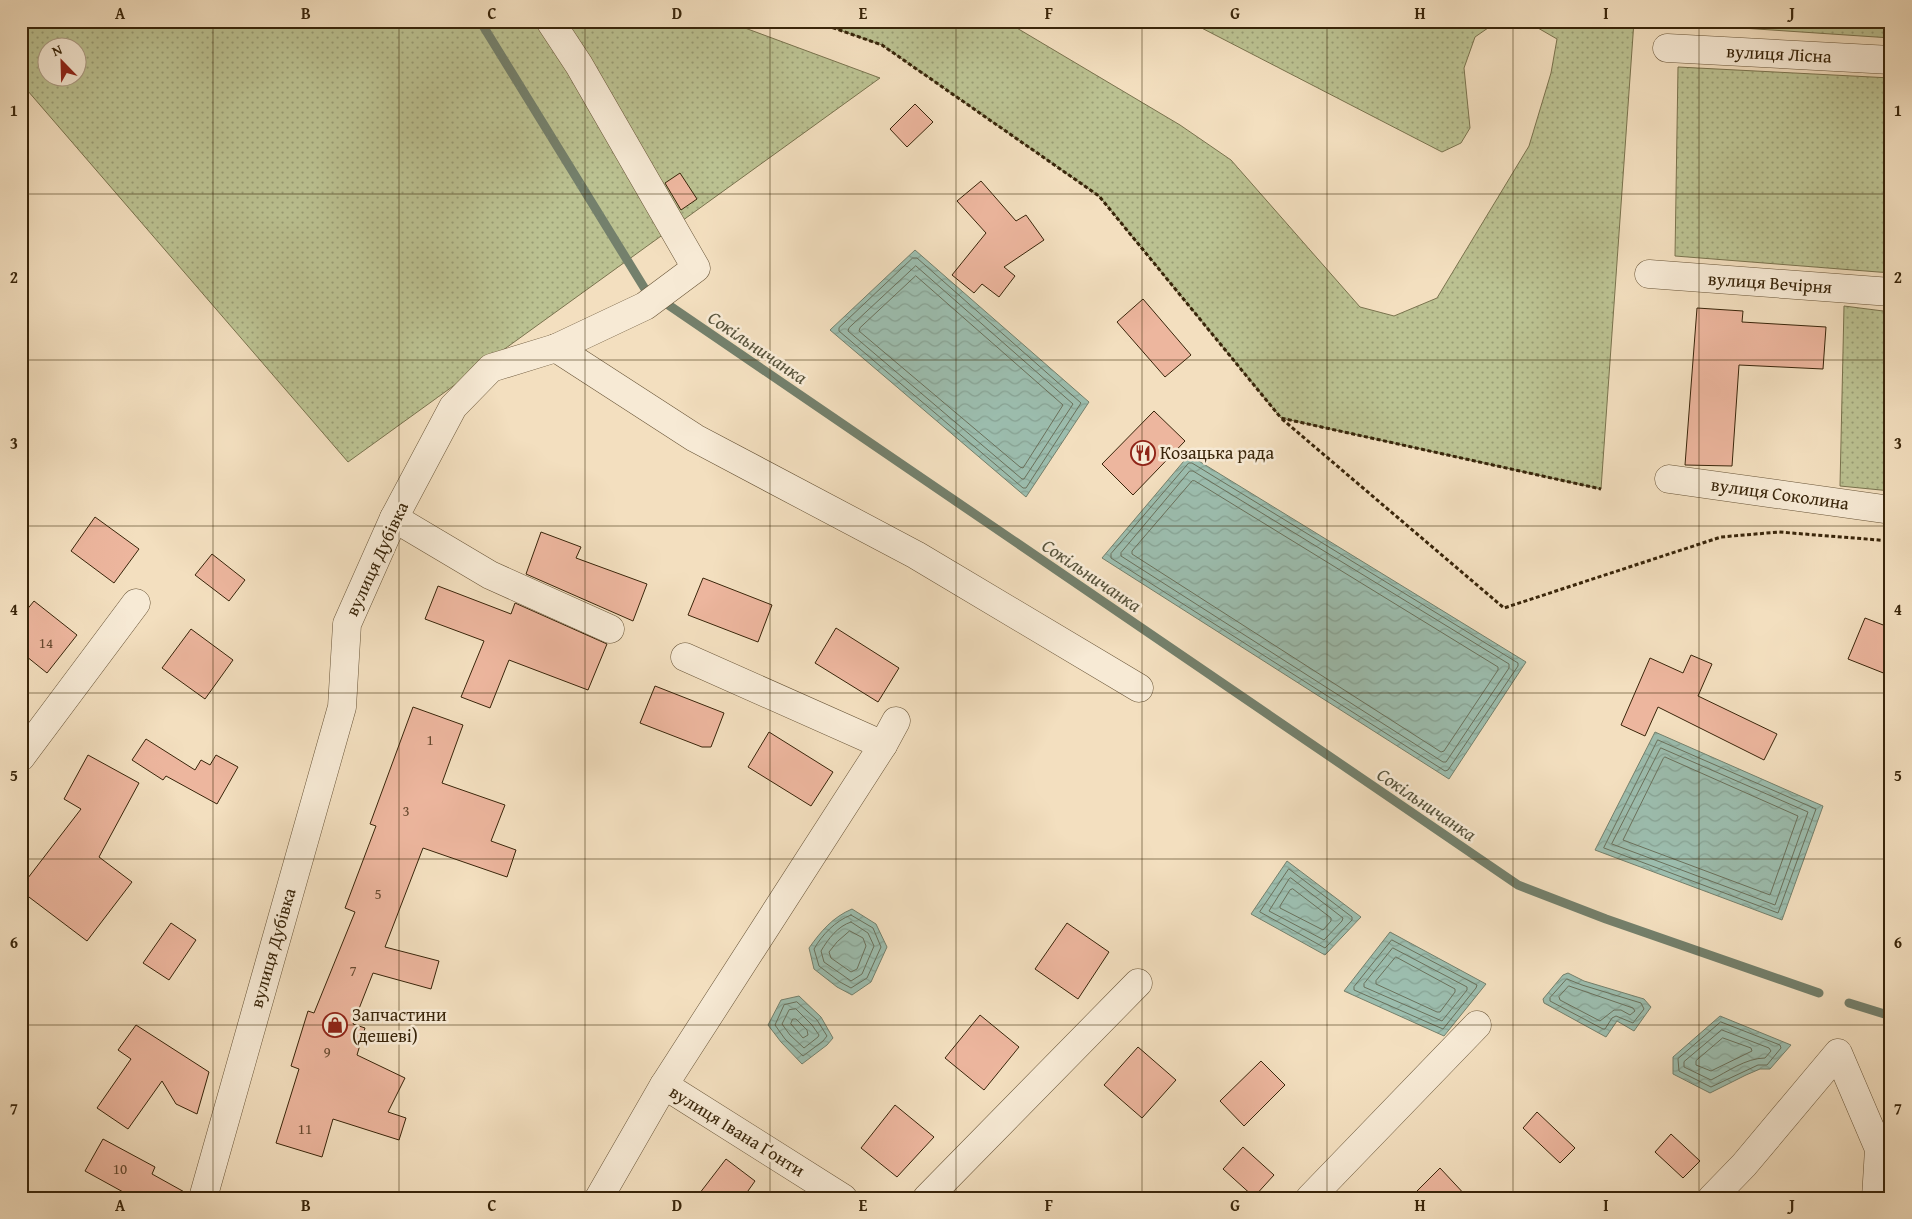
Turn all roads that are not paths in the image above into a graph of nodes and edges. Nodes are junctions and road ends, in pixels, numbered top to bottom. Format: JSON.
{"nodes":[{"id":1,"x":550,"y":21,"type":"edge"},
{"id":2,"x":1667,"y":48,"type":"dead end"},
{"id":3,"x":1891,"y":60,"type":"edge"},
{"id":4,"x":1649,"y":274,"type":"dead end"},
{"id":5,"x":1891,"y":292,"type":"edge"},
{"id":6,"x":556,"y":348,"type":"junction"},
{"id":7,"x":1669,"y":479,"type":"dead end"},
{"id":8,"x":1891,"y":510,"type":"edge"},
{"id":9,"x":394,"y":518,"type":"junction"},
{"id":10,"x":136,"y":602,"type":"dead end"},
{"id":11,"x":610,"y":629,"type":"dead end"},
{"id":12,"x":685,"y":657,"type":"dead end"},
{"id":13,"x":1139,"y":688,"type":"dead end"},
{"id":14,"x":896,"y":721,"type":"dead end"},
{"id":15,"x":883,"y":745,"type":"junction"},
{"id":16,"x":21,"y":757,"type":"edge"},
{"id":17,"x":1138,"y":982,"type":"dead end"},
{"id":18,"x":1477,"y":1025,"type":"dead end"},
{"id":19,"x":664,"y":1085,"type":"junction"},
{"id":20,"x":203,"y":1198,"type":"edge"},
{"id":21,"x":599,"y":1198,"type":"edge"},
{"id":22,"x":844,"y":1198,"type":"edge"},
{"id":23,"x":927,"y":1198,"type":"edge"},
{"id":24,"x":1310,"y":1198,"type":"edge"},
{"id":25,"x":1712,"y":1198,"type":"edge"},
{"id":26,"x":1876,"y":1198,"type":"edge"}],
"edges":[{"from":1,"to":6,"type":"street","name":"вулиця Дубівка"},
{"from":2,"to":3,"type":"street","name":"вулиця Лісна"},
{"from":4,"to":5,"type":"street","name":"вулиця Вечірня"},
{"from":6,"to":9,"type":"street","name":"вулиця Дубівка"},
{"from":6,"to":13,"type":"street"},
{"from":7,"to":8,"type":"street","name":"вулиця Соколина"},
{"from":9,"to":11,"type":"street"},
{"from":9,"to":20,"type":"street","name":"вулиця Дубівка"},
{"from":10,"to":16,"type":"street"},
{"from":12,"to":15,"type":"street"},
{"from":14,"to":15,"type":"street"},
{"from":15,"to":19,"type":"street"},
{"from":17,"to":23,"type":"street"},
{"from":18,"to":24,"type":"street"},
{"from":19,"to":21,"type":"street","name":"вулиця Івана Ґонти"},
{"from":19,"to":22,"type":"street","name":"вулиця Івана Ґонти"},
{"from":25,"to":26,"type":"street"}]}
